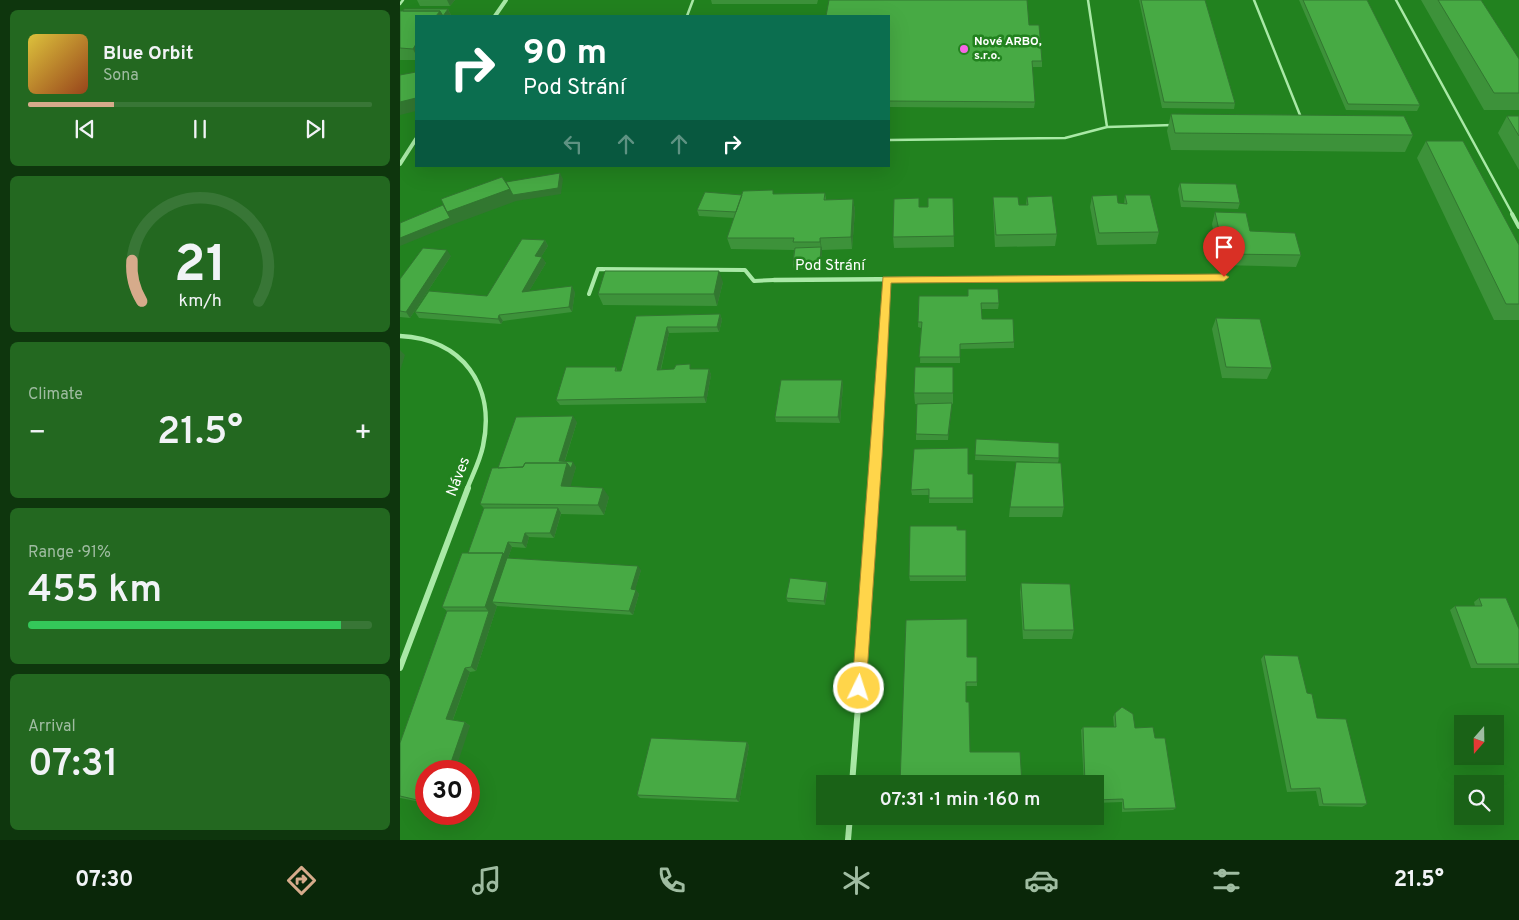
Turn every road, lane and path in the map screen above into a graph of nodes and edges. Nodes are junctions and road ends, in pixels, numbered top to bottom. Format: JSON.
{"nodes":[{"id":1,"x":403,"y":0,"type":"edge"},
{"id":2,"x":506,"y":0,"type":"edge"},
{"id":3,"x":693,"y":0,"type":"edge"},
{"id":4,"x":1088,"y":0,"type":"edge"},
{"id":5,"x":1254,"y":0,"type":"edge"},
{"id":6,"x":1396,"y":0,"type":"edge"},
{"id":7,"x":400,"y":4,"type":"edge"},
{"id":8,"x":496,"y":15,"type":"edge"},
{"id":9,"x":688,"y":15,"type":"edge"},
{"id":10,"x":1294,"y":124,"type":"edge"},
{"id":11,"x":1182,"y":125,"type":"edge"},
{"id":12,"x":1107,"y":128,"type":"junction"},
{"id":13,"x":890,"y":140,"type":"edge"},
{"id":14,"x":415,"y":141,"type":"edge"},
{"id":15,"x":400,"y":164,"type":"edge"},
{"id":16,"x":1519,"y":227,"type":"edge"},
{"id":17,"x":1224,"y":277,"type":"dead end"},
{"id":18,"x":774,"y":280,"type":"joint"},
{"id":19,"x":886,"y":280,"type":"junction"},
{"id":20,"x":589,"y":294,"type":"dead end"},
{"id":21,"x":400,"y":336,"type":"edge"},
{"id":22,"x":400,"y":668,"type":"edge"},
{"id":23,"x":853,"y":775,"type":"edge"},
{"id":24,"x":849,"y":825,"type":"edge"},
{"id":25,"x":848,"y":840,"type":"edge"}],
"edges":[{"from":1,"to":7,"type":"lane"},
{"from":2,"to":8,"type":"street"},
{"from":3,"to":9,"type":"lane"},
{"from":4,"to":12,"type":"lane"},
{"from":5,"to":10,"type":"lane"},
{"from":6,"to":16,"type":"lane"},
{"from":11,"to":12,"type":"lane"},
{"from":12,"to":13,"type":"lane"},
{"from":14,"to":15,"type":"street"},
{"from":17,"to":19,"type":"street","name":"Pod Strání"},
{"from":18,"to":19,"type":"street","name":"Pod Strání"},
{"from":18,"to":20,"type":"lane"},
{"from":19,"to":23,"type":"street","name":"Pod Strání"},
{"from":21,"to":22,"type":"street","name":"Náves"},
{"from":24,"to":25,"type":"street"}]}
